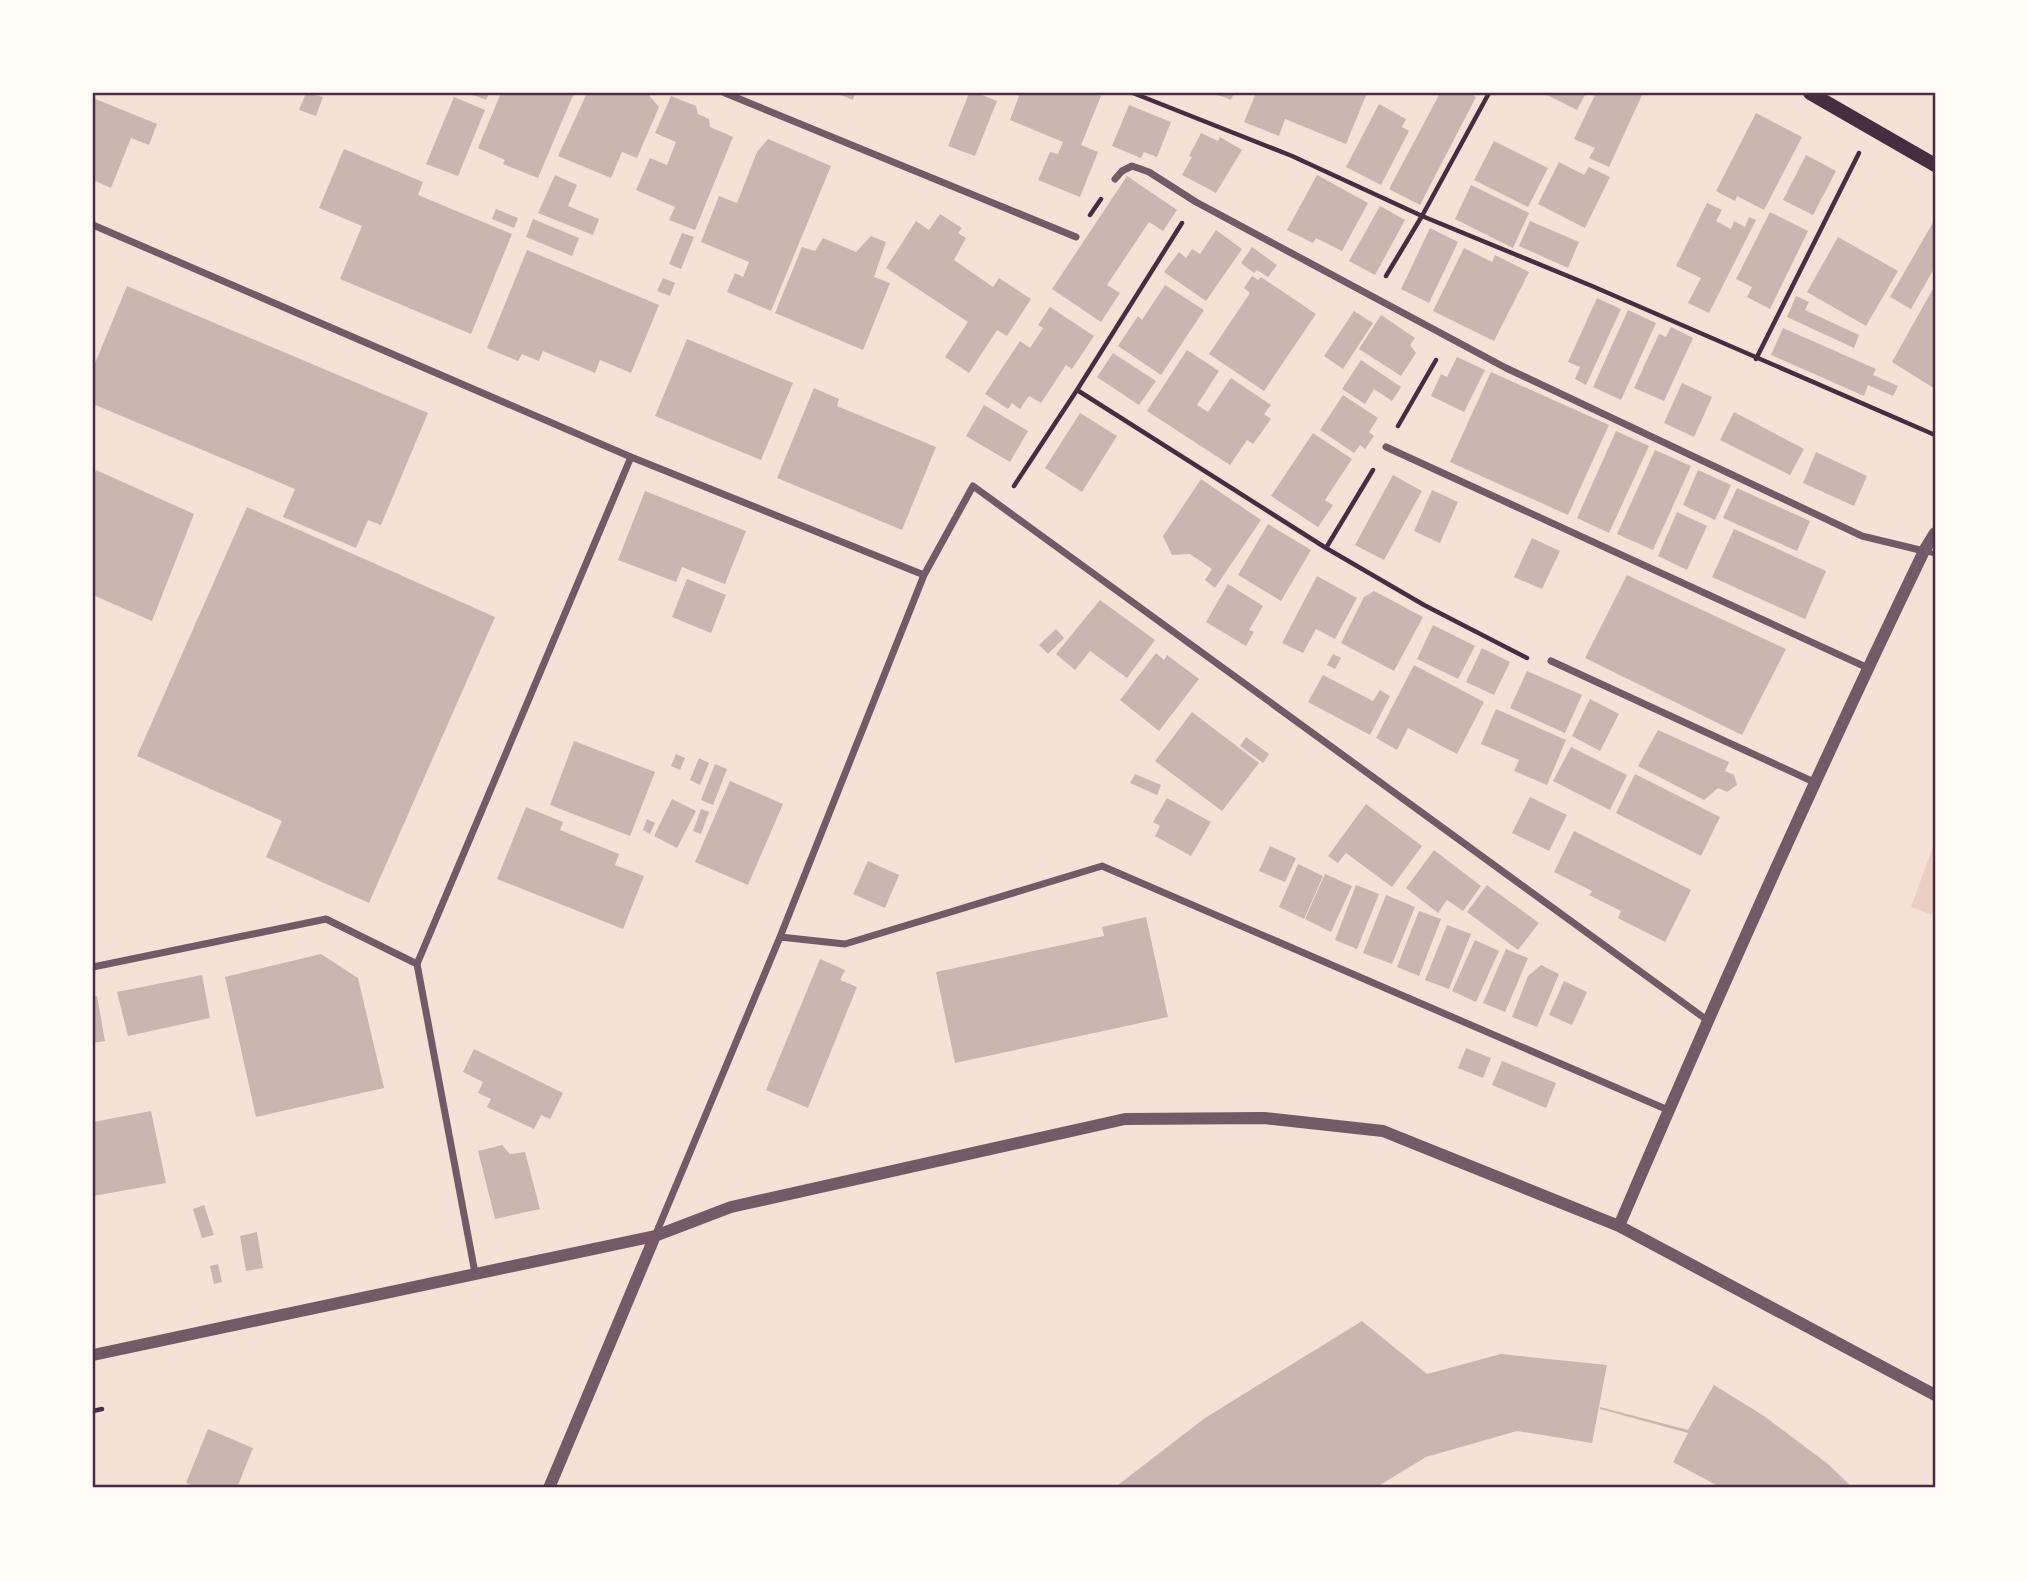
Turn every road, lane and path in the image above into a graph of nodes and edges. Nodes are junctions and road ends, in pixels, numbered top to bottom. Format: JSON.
{"nodes":[{"id":1,"x":725,"y":93,"type":"edge"},
{"id":2,"x":1133,"y":93,"type":"edge"},
{"id":3,"x":1489,"y":93,"type":"edge"},
{"id":4,"x":1810,"y":93,"type":"edge"},
{"id":5,"x":1872,"y":127,"type":"junction"},
{"id":6,"x":1935,"y":165,"type":"edge"},
{"id":7,"x":1115,"y":179,"type":"joint"},
{"id":8,"x":1196,"y":202,"type":"junction"},
{"id":9,"x":1422,"y":216,"type":"junction"},
{"id":10,"x":93,"y":225,"type":"edge"},
{"id":11,"x":1076,"y":237,"type":"joint"},
{"id":12,"x":1373,"y":298,"type":"junction"},
{"id":13,"x":1448,"y":338,"type":"junction"},
{"id":14,"x":1756,"y":359,"type":"junction"},
{"id":15,"x":1077,"y":390,"type":"junction"},
{"id":16,"x":1935,"y":435,"type":"edge"},
{"id":17,"x":1386,"y":447,"type":"junction"},
{"id":18,"x":631,"y":457,"type":"junction"},
{"id":19,"x":1001,"y":506,"type":"junction"},
{"id":20,"x":1935,"y":533,"type":"edge"},
{"id":21,"x":1326,"y":548,"type":"junction"},
{"id":22,"x":1930,"y":553,"type":"edge"},
{"id":23,"x":924,"y":575,"type":"junction"},
{"id":24,"x":1551,"y":661,"type":"joint"},
{"id":25,"x":1868,"y":668,"type":"junction"},
{"id":26,"x":1816,"y":783,"type":"junction"},
{"id":27,"x":780,"y":937,"type":"junction"},
{"id":28,"x":417,"y":964,"type":"junction"},
{"id":29,"x":93,"y":967,"type":"edge"},
{"id":30,"x":1707,"y":1020,"type":"junction"},
{"id":31,"x":1668,"y":1110,"type":"junction"},
{"id":32,"x":1619,"y":1226,"type":"junction"},
{"id":33,"x":655,"y":1236,"type":"junction"},
{"id":34,"x":475,"y":1273,"type":"junction"},
{"id":35,"x":93,"y":1355,"type":"edge"},
{"id":36,"x":1935,"y":1395,"type":"edge"},
{"id":37,"x":102,"y":1409,"type":"dead end"},
{"id":38,"x":93,"y":1411,"type":"edge"},
{"id":39,"x":549,"y":1488,"type":"edge"}],
"edges":[{"from":1,"to":11,"type":"street"},
{"from":2,"to":9,"type":"path"},
{"from":3,"to":9,"type":"path"},
{"from":4,"to":5,"type":"main road"},
{"from":5,"to":6,"type":"main road"},
{"from":5,"to":14,"type":"path"},
{"from":7,"to":8,"type":"street"},
{"from":7,"to":11,"type":"path"},
{"from":8,"to":12,"type":"street"},
{"from":8,"to":15,"type":"path"},
{"from":9,"to":12,"type":"path"},
{"from":9,"to":14,"type":"path"},
{"from":10,"to":18,"type":"street"},
{"from":12,"to":13,"type":"street"},
{"from":13,"to":17,"type":"path"},
{"from":13,"to":22,"type":"street"},
{"from":14,"to":16,"type":"path"},
{"from":15,"to":19,"type":"path"},
{"from":15,"to":21,"type":"path"},
{"from":17,"to":21,"type":"path"},
{"from":17,"to":25,"type":"street"},
{"from":18,"to":23,"type":"street"},
{"from":18,"to":28,"type":"street"},
{"from":19,"to":23,"type":"street"},
{"from":19,"to":30,"type":"street"},
{"from":20,"to":22,"type":"street"},
{"from":21,"to":24,"type":"path"},
{"from":22,"to":25,"type":"street"},
{"from":23,"to":27,"type":"street"},
{"from":24,"to":26,"type":"street"},
{"from":25,"to":26,"type":"street"},
{"from":26,"to":30,"type":"street"},
{"from":27,"to":31,"type":"street"},
{"from":27,"to":33,"type":"street"},
{"from":28,"to":29,"type":"street"},
{"from":28,"to":34,"type":"street"},
{"from":30,"to":31,"type":"street"},
{"from":31,"to":32,"type":"street"},
{"from":32,"to":33,"type":"street"},
{"from":32,"to":36,"type":"street"},
{"from":33,"to":34,"type":"street"},
{"from":33,"to":39,"type":"street"},
{"from":34,"to":35,"type":"street"},
{"from":37,"to":38,"type":"path"}]}
